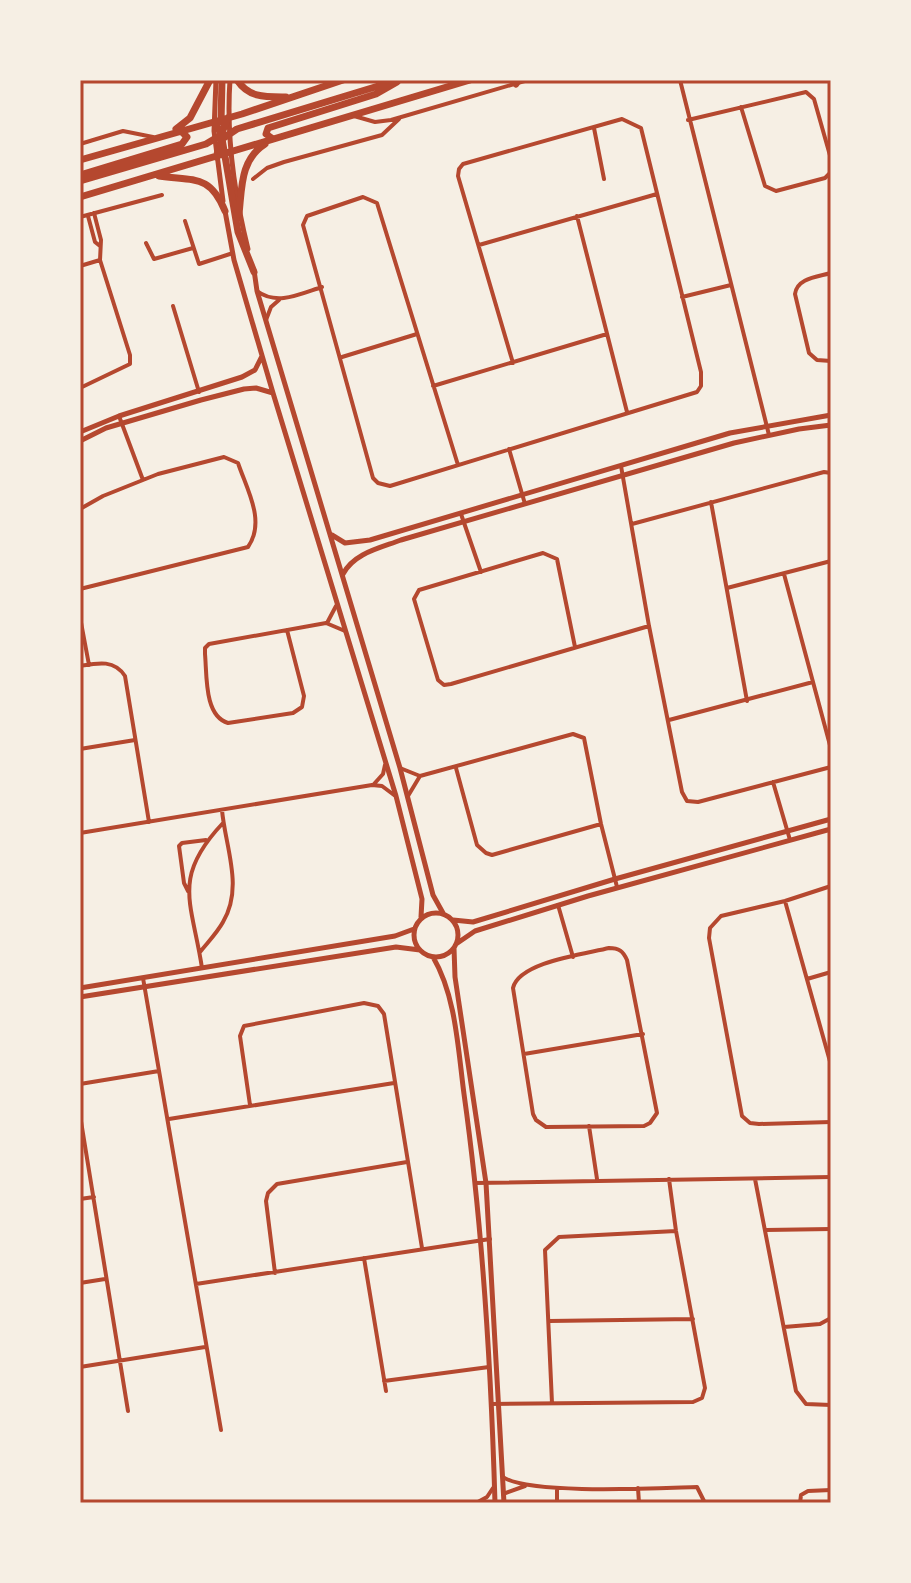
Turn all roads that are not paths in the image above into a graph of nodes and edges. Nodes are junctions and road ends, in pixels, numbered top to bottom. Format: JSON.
{"nodes":[{"id":1,"x":216,"y":80,"type":"edge"},
{"id":2,"x":230,"y":80,"type":"edge"},
{"id":3,"x":237,"y":80,"type":"edge"},
{"id":4,"x":343,"y":80,"type":"edge"},
{"id":5,"x":399,"y":80,"type":"edge"},
{"id":6,"x":470,"y":80,"type":"edge"},
{"id":7,"x":528,"y":80,"type":"edge"},
{"id":8,"x":680,"y":80,"type":"edge"},
{"id":9,"x":517,"y":82,"type":"edge"},
{"id":10,"x":296,"y":97,"type":"junction"},
{"id":11,"x":741,"y":107,"type":"junction"},
{"id":12,"x":351,"y":116,"type":"junction"},
{"id":13,"x":401,"y":117,"type":"junction"},
{"id":14,"x":221,"y":120,"type":"junction"},
{"id":15,"x":688,"y":120,"type":"junction"},
{"id":16,"x":375,"y":122,"type":"junction"},
{"id":17,"x":594,"y":128,"type":"junction"},
{"id":18,"x":181,"y":131,"type":"junction"},
{"id":19,"x":371,"y":136,"type":"junction"},
{"id":20,"x":222,"y":137,"type":"junction"},
{"id":21,"x":155,"y":138,"type":"junction"},
{"id":22,"x":273,"y":139,"type":"junction"},
{"id":23,"x":80,"y":144,"type":"edge"},
{"id":24,"x":224,"y":154,"type":"junction"},
{"id":25,"x":831,"y":159,"type":"edge"},
{"id":26,"x":80,"y":160,"type":"edge"},
{"id":27,"x":831,"y":172,"type":"edge"},
{"id":28,"x":80,"y":175,"type":"edge"},
{"id":29,"x":153,"y":176,"type":"junction"},
{"id":30,"x":253,"y":179,"type":"dead end"},
{"id":31,"x":604,"y":179,"type":"dead end"},
{"id":32,"x":80,"y":181,"type":"edge"},
{"id":33,"x":657,"y":194,"type":"junction"},
{"id":34,"x":162,"y":195,"type":"dead end"},
{"id":35,"x":80,"y":197,"type":"edge"},
{"id":36,"x":225,"y":211,"type":"junction"},
{"id":37,"x":94,"y":213,"type":"junction"},
{"id":38,"x":239,"y":214,"type":"junction"},
{"id":39,"x":88,"y":215,"type":"junction"},
{"id":40,"x":577,"y":216,"type":"junction"},
{"id":41,"x":80,"y":217,"type":"edge"},
{"id":42,"x":185,"y":221,"type":"dead end"},
{"id":43,"x":146,"y":243,"type":"dead end"},
{"id":44,"x":478,"y":245,"type":"junction"},
{"id":45,"x":100,"y":246,"type":"junction"},
{"id":46,"x":193,"y":248,"type":"junction"},
{"id":47,"x":233,"y":253,"type":"junction"},
{"id":48,"x":100,"y":260,"type":"junction"},
{"id":49,"x":80,"y":266,"type":"edge"},
{"id":50,"x":254,"y":272,"type":"junction"},
{"id":51,"x":831,"y":273,"type":"edge"},
{"id":52,"x":732,"y":285,"type":"junction"},
{"id":53,"x":322,"y":287,"type":"junction"},
{"id":54,"x":257,"y":291,"type":"junction"},
{"id":55,"x":682,"y":297,"type":"junction"},
{"id":56,"x":279,"y":300,"type":"junction"},
{"id":57,"x":173,"y":306,"type":"dead end"},
{"id":58,"x":266,"y":320,"type":"junction"},
{"id":59,"x":417,"y":334,"type":"junction"},
{"id":60,"x":607,"y":334,"type":"junction"},
{"id":61,"x":263,"y":355,"type":"junction"},
{"id":62,"x":342,"y":357,"type":"junction"},
{"id":63,"x":831,"y":361,"type":"edge"},
{"id":64,"x":513,"y":363,"type":"junction"},
{"id":65,"x":433,"y":386,"type":"junction"},
{"id":66,"x":80,"y":388,"type":"edge"},
{"id":67,"x":199,"y":392,"type":"junction"},
{"id":68,"x":273,"y":393,"type":"junction"},
{"id":69,"x":628,"y":412,"type":"junction"},
{"id":70,"x":831,"y":415,"type":"edge"},
{"id":71,"x":119,"y":416,"type":"junction"},
{"id":72,"x":122,"y":424,"type":"junction"},
{"id":73,"x":766,"y":425,"type":"junction"},
{"id":74,"x":831,"y":425,"type":"edge"},
{"id":75,"x":80,"y":432,"type":"edge"},
{"id":76,"x":769,"y":435,"type":"junction"},
{"id":77,"x":80,"y":441,"type":"edge"},
{"id":78,"x":509,"y":449,"type":"junction"},
{"id":79,"x":458,"y":465,"type":"junction"},
{"id":80,"x":621,"y":466,"type":"junction"},
{"id":81,"x":831,"y":473,"type":"edge"},
{"id":82,"x":624,"y":475,"type":"junction"},
{"id":83,"x":143,"y":480,"type":"junction"},
{"id":84,"x":523,"y":496,"type":"junction"},
{"id":85,"x":711,"y":502,"type":"junction"},
{"id":86,"x":525,"y":504,"type":"junction"},
{"id":87,"x":80,"y":509,"type":"edge"},
{"id":88,"x":461,"y":514,"type":"junction"},
{"id":89,"x":464,"y":522,"type":"junction"},
{"id":90,"x":632,"y":524,"type":"junction"},
{"id":91,"x":330,"y":535,"type":"junction"},
{"id":92,"x":831,"y":561,"type":"edge"},
{"id":93,"x":481,"y":572,"type":"junction"},
{"id":94,"x":784,"y":574,"type":"junction"},
{"id":95,"x":343,"y":575,"type":"junction"},
{"id":96,"x":727,"y":588,"type":"junction"},
{"id":97,"x":80,"y":589,"type":"edge"},
{"id":98,"x":337,"y":600,"type":"junction"},
{"id":99,"x":80,"y":617,"type":"edge"},
{"id":100,"x":326,"y":623,"type":"junction"},
{"id":101,"x":649,"y":626,"type":"junction"},
{"id":102,"x":287,"y":630,"type":"junction"},
{"id":103,"x":346,"y":632,"type":"junction"},
{"id":104,"x":575,"y":647,"type":"junction"},
{"id":105,"x":89,"y":665,"type":"junction"},
{"id":106,"x":80,"y":666,"type":"edge"},
{"id":107,"x":813,"y":682,"type":"junction"},
{"id":108,"x":747,"y":701,"type":"junction"},
{"id":109,"x":668,"y":720,"type":"junction"},
{"id":110,"x":135,"y":740,"type":"junction"},
{"id":111,"x":80,"y":749,"type":"edge"},
{"id":112,"x":831,"y":749,"type":"edge"},
{"id":113,"x":385,"y":759,"type":"junction"},
{"id":114,"x":831,"y":767,"type":"edge"},
{"id":115,"x":400,"y":768,"type":"junction"},
{"id":116,"x":456,"y":768,"type":"junction"},
{"id":117,"x":420,"y":776,"type":"junction"},
{"id":118,"x":773,"y":782,"type":"junction"},
{"id":119,"x":372,"y":785,"type":"junction"},
{"id":120,"x":396,"y":796,"type":"junction"},
{"id":121,"x":408,"y":796,"type":"junction"},
{"id":122,"x":222,"y":810,"type":"junction"},
{"id":123,"x":831,"y":819,"type":"edge"},
{"id":124,"x":149,"y":822,"type":"junction"},
{"id":125,"x":223,"y":823,"type":"junction"},
{"id":126,"x":601,"y":824,"type":"junction"},
{"id":127,"x":831,"y":829,"type":"edge"},
{"id":128,"x":787,"y":832,"type":"junction"},
{"id":129,"x":80,"y":833,"type":"edge"},
{"id":130,"x":208,"y":840,"type":"junction"},
{"id":131,"x":790,"y":840,"type":"junction"},
{"id":132,"x":615,"y":879,"type":"junction"},
{"id":133,"x":831,"y":886,"type":"edge"},
{"id":134,"x":617,"y":887,"type":"junction"},
{"id":135,"x":189,"y":893,"type":"junction"},
{"id":136,"x":555,"y":896,"type":"junction"},
{"id":137,"x":785,"y":901,"type":"junction"},
{"id":138,"x":558,"y":905,"type":"junction"},
{"id":139,"x":443,"y":913,"type":"junction"},
{"id":140,"x":421,"y":917,"type":"junction"},
{"id":141,"x":453,"y":920,"type":"junction"},
{"id":142,"x":414,"y":929,"type":"junction"},
{"id":143,"x":455,"y":946,"type":"junction"},
{"id":144,"x":420,"y":950,"type":"junction"},
{"id":145,"x":200,"y":952,"type":"junction"},
{"id":146,"x":433,"y":957,"type":"junction"},
{"id":147,"x":573,"y":957,"type":"junction"},
{"id":148,"x":202,"y":968,"type":"junction"},
{"id":149,"x":831,"y":972,"type":"edge"},
{"id":150,"x":143,"y":978,"type":"junction"},
{"id":151,"x":807,"y":979,"type":"junction"},
{"id":152,"x":145,"y":986,"type":"junction"},
{"id":153,"x":80,"y":988,"type":"edge"},
{"id":154,"x":80,"y":997,"type":"edge"},
{"id":155,"x":643,"y":1034,"type":"junction"},
{"id":156,"x":828,"y":1044,"type":"edge"},
{"id":157,"x":524,"y":1054,"type":"junction"},
{"id":158,"x":831,"y":1065,"type":"edge"},
{"id":159,"x":159,"y":1071,"type":"junction"},
{"id":160,"x":394,"y":1083,"type":"junction"},
{"id":161,"x":80,"y":1084,"type":"edge"},
{"id":162,"x":250,"y":1105,"type":"junction"},
{"id":163,"x":80,"y":1115,"type":"edge"},
{"id":164,"x":169,"y":1119,"type":"junction"},
{"id":165,"x":831,"y":1122,"type":"edge"},
{"id":166,"x":589,"y":1126,"type":"junction"},
{"id":167,"x":407,"y":1162,"type":"junction"},
{"id":168,"x":831,"y":1177,"type":"edge"},
{"id":169,"x":597,"y":1179,"type":"junction"},
{"id":170,"x":669,"y":1179,"type":"junction"},
{"id":171,"x":755,"y":1179,"type":"junction"},
{"id":172,"x":475,"y":1183,"type":"junction"},
{"id":173,"x":486,"y":1183,"type":"junction"},
{"id":174,"x":94,"y":1197,"type":"junction"},
{"id":175,"x":80,"y":1199,"type":"edge"},
{"id":176,"x":831,"y":1229,"type":"edge"},
{"id":177,"x":766,"y":1230,"type":"junction"},
{"id":178,"x":676,"y":1231,"type":"junction"},
{"id":179,"x":490,"y":1239,"type":"junction"},
{"id":180,"x":481,"y":1240,"type":"junction"},
{"id":181,"x":422,"y":1248,"type":"junction"},
{"id":182,"x":364,"y":1258,"type":"junction"},
{"id":183,"x":275,"y":1273,"type":"junction"},
{"id":184,"x":105,"y":1279,"type":"junction"},
{"id":185,"x":80,"y":1283,"type":"edge"},
{"id":186,"x":195,"y":1285,"type":"junction"},
{"id":187,"x":831,"y":1318,"type":"edge"},
{"id":188,"x":693,"y":1319,"type":"junction"},
{"id":189,"x":549,"y":1321,"type":"junction"},
{"id":190,"x":784,"y":1327,"type":"junction"},
{"id":191,"x":205,"y":1347,"type":"junction"},
{"id":192,"x":121,"y":1360,"type":"junction"},
{"id":193,"x":497,"y":1363,"type":"junction"},
{"id":194,"x":80,"y":1367,"type":"edge"},
{"id":195,"x":489,"y":1367,"type":"junction"},
{"id":196,"x":384,"y":1381,"type":"junction"},
{"id":197,"x":386,"y":1391,"type":"dead end"},
{"id":198,"x":552,"y":1403,"type":"junction"},
{"id":199,"x":491,"y":1404,"type":"junction"},
{"id":200,"x":499,"y":1404,"type":"junction"},
{"id":201,"x":831,"y":1405,"type":"edge"},
{"id":202,"x":128,"y":1411,"type":"dead end"},
{"id":203,"x":221,"y":1430,"type":"dead end"},
{"id":204,"x":502,"y":1477,"type":"junction"},
{"id":205,"x":494,"y":1481,"type":"junction"},
{"id":206,"x":531,"y":1485,"type":"junction"},
{"id":207,"x":557,"y":1488,"type":"junction"},
{"id":208,"x":638,"y":1488,"type":"junction"},
{"id":209,"x":831,"y":1490,"type":"edge"},
{"id":210,"x":503,"y":1494,"type":"junction"},
{"id":211,"x":476,"y":1503,"type":"edge"},
{"id":212,"x":495,"y":1503,"type":"edge"},
{"id":213,"x":504,"y":1503,"type":"edge"},
{"id":214,"x":557,"y":1503,"type":"edge"},
{"id":215,"x":639,"y":1503,"type":"edge"},
{"id":216,"x":705,"y":1503,"type":"edge"},
{"id":217,"x":800,"y":1503,"type":"edge"}],
"edges":[{"from":1,"to":14,"type":"main road"},
{"from":1,"to":21,"type":"main road"},
{"from":2,"to":14,"type":"street"},
{"from":3,"to":10,"type":"main road"},
{"from":4,"to":10,"type":"main road"},
{"from":5,"to":20,"type":"main road"},
{"from":5,"to":22,"type":"main road"},
{"from":6,"to":12,"type":"main road"},
{"from":7,"to":9,"type":"street"},
{"from":8,"to":15,"type":"street"},
{"from":9,"to":13,"type":"street"},
{"from":10,"to":14,"type":"main road"},
{"from":11,"to":15,"type":"street"},
{"from":11,"to":25,"type":"street"},
{"from":11,"to":27,"type":"street"},
{"from":12,"to":16,"type":"street"},
{"from":12,"to":22,"type":"main road"},
{"from":13,"to":16,"type":"street"},
{"from":13,"to":19,"type":"street"},
{"from":14,"to":18,"type":"main road"},
{"from":14,"to":20,"type":"main road"},
{"from":14,"to":20,"type":"main road"},
{"from":15,"to":52,"type":"street"},
{"from":16,"to":19,"type":"street"},
{"from":17,"to":31,"type":"street"},
{"from":17,"to":33,"type":"street"},
{"from":17,"to":44,"type":"street"},
{"from":18,"to":21,"type":"main road"},
{"from":18,"to":28,"type":"main road"},
{"from":19,"to":30,"type":"street"},
{"from":20,"to":24,"type":"main road"},
{"from":20,"to":32,"type":"main road"},
{"from":21,"to":23,"type":"street"},
{"from":21,"to":26,"type":"main road"},
{"from":22,"to":24,"type":"main road"},
{"from":22,"to":38,"type":"main road"},
{"from":24,"to":29,"type":"main road"},
{"from":24,"to":36,"type":"street"},
{"from":24,"to":38,"type":"street"},
{"from":24,"to":50,"type":"main road"},
{"from":29,"to":35,"type":"main road"},
{"from":29,"to":36,"type":"main road"},
{"from":33,"to":40,"type":"street"},
{"from":33,"to":55,"type":"street"},
{"from":34,"to":37,"type":"street"},
{"from":36,"to":47,"type":"street"},
{"from":37,"to":39,"type":"street"},
{"from":37,"to":45,"type":"street"},
{"from":38,"to":50,"type":"street"},
{"from":39,"to":41,"type":"street"},
{"from":39,"to":45,"type":"street"},
{"from":40,"to":44,"type":"street"},
{"from":40,"to":60,"type":"street"},
{"from":42,"to":46,"type":"street"},
{"from":43,"to":46,"type":"street"},
{"from":44,"to":64,"type":"street"},
{"from":45,"to":48,"type":"street"},
{"from":46,"to":47,"type":"street"},
{"from":47,"to":61,"type":"street"},
{"from":48,"to":49,"type":"street"},
{"from":48,"to":66,"type":"street"},
{"from":50,"to":54,"type":"street"},
{"from":51,"to":63,"type":"street"},
{"from":52,"to":55,"type":"street"},
{"from":52,"to":73,"type":"street"},
{"from":53,"to":56,"type":"street"},
{"from":53,"to":59,"type":"street"},
{"from":53,"to":62,"type":"street"},
{"from":54,"to":56,"type":"street"},
{"from":54,"to":58,"type":"street"},
{"from":55,"to":69,"type":"street"},
{"from":56,"to":58,"type":"street"},
{"from":57,"to":67,"type":"street"},
{"from":58,"to":91,"type":"street"},
{"from":59,"to":62,"type":"street"},
{"from":59,"to":65,"type":"street"},
{"from":60,"to":64,"type":"street"},
{"from":60,"to":69,"type":"street"},
{"from":61,"to":67,"type":"street"},
{"from":61,"to":68,"type":"street"},
{"from":62,"to":79,"type":"street"},
{"from":64,"to":65,"type":"street"},
{"from":65,"to":79,"type":"street"},
{"from":67,"to":71,"type":"street"},
{"from":68,"to":72,"type":"street"},
{"from":68,"to":98,"type":"street"},
{"from":69,"to":78,"type":"street"},
{"from":70,"to":73,"type":"street"},
{"from":71,"to":72,"type":"street"},
{"from":71,"to":75,"type":"street"},
{"from":72,"to":77,"type":"street"},
{"from":72,"to":83,"type":"street"},
{"from":73,"to":76,"type":"street"},
{"from":73,"to":80,"type":"street"},
{"from":74,"to":76,"type":"street"},
{"from":76,"to":82,"type":"street"},
{"from":78,"to":79,"type":"street"},
{"from":78,"to":84,"type":"street"},
{"from":80,"to":82,"type":"street"},
{"from":80,"to":84,"type":"street"},
{"from":81,"to":85,"type":"street"},
{"from":82,"to":86,"type":"street"},
{"from":82,"to":90,"type":"street"},
{"from":83,"to":87,"type":"street"},
{"from":83,"to":97,"type":"street"},
{"from":84,"to":86,"type":"street"},
{"from":84,"to":88,"type":"street"},
{"from":85,"to":90,"type":"street"},
{"from":85,"to":96,"type":"street"},
{"from":86,"to":89,"type":"street"},
{"from":88,"to":89,"type":"street"},
{"from":88,"to":91,"type":"street"},
{"from":89,"to":93,"type":"street"},
{"from":89,"to":95,"type":"street"},
{"from":90,"to":101,"type":"street"},
{"from":91,"to":95,"type":"street"},
{"from":92,"to":94,"type":"street"},
{"from":93,"to":104,"type":"street"},
{"from":93,"to":104,"type":"street"},
{"from":94,"to":96,"type":"street"},
{"from":94,"to":107,"type":"street"},
{"from":95,"to":115,"type":"street"},
{"from":96,"to":108,"type":"street"},
{"from":98,"to":100,"type":"street"},
{"from":98,"to":103,"type":"street"},
{"from":99,"to":105,"type":"street"},
{"from":100,"to":102,"type":"street"},
{"from":100,"to":103,"type":"street"},
{"from":101,"to":104,"type":"street"},
{"from":101,"to":109,"type":"street"},
{"from":102,"to":102,"type":"street"},
{"from":103,"to":113,"type":"street"},
{"from":105,"to":106,"type":"street"},
{"from":105,"to":110,"type":"street"},
{"from":107,"to":108,"type":"street"},
{"from":107,"to":112,"type":"street"},
{"from":108,"to":109,"type":"street"},
{"from":109,"to":118,"type":"street"},
{"from":110,"to":111,"type":"street"},
{"from":110,"to":124,"type":"street"},
{"from":113,"to":119,"type":"street"},
{"from":113,"to":120,"type":"street"},
{"from":114,"to":118,"type":"street"},
{"from":115,"to":117,"type":"street"},
{"from":115,"to":121,"type":"street"},
{"from":116,"to":117,"type":"street"},
{"from":116,"to":126,"type":"street"},
{"from":116,"to":126,"type":"street"},
{"from":117,"to":121,"type":"street"},
{"from":118,"to":128,"type":"street"},
{"from":119,"to":120,"type":"street"},
{"from":119,"to":122,"type":"street"},
{"from":120,"to":140,"type":"street"},
{"from":121,"to":139,"type":"street"},
{"from":122,"to":124,"type":"street"},
{"from":122,"to":125,"type":"street"},
{"from":123,"to":128,"type":"street"},
{"from":124,"to":129,"type":"street"},
{"from":125,"to":130,"type":"street"},
{"from":125,"to":145,"type":"street"},
{"from":126,"to":132,"type":"street"},
{"from":127,"to":131,"type":"street"},
{"from":128,"to":131,"type":"street"},
{"from":128,"to":132,"type":"street"},
{"from":130,"to":135,"type":"street"},
{"from":130,"to":135,"type":"street"},
{"from":131,"to":134,"type":"street"},
{"from":132,"to":134,"type":"street"},
{"from":132,"to":136,"type":"street"},
{"from":133,"to":137,"type":"street"},
{"from":134,"to":138,"type":"street"},
{"from":135,"to":145,"type":"street"},
{"from":136,"to":138,"type":"street"},
{"from":136,"to":141,"type":"street"},
{"from":137,"to":151,"type":"street"},
{"from":137,"to":165,"type":"street"},
{"from":138,"to":143,"type":"street"},
{"from":138,"to":147,"type":"street"},
{"from":139,"to":140,"type":"street"},
{"from":139,"to":141,"type":"street"},
{"from":140,"to":142,"type":"street"},
{"from":141,"to":143,"type":"street"},
{"from":142,"to":144,"type":"street"},
{"from":142,"to":148,"type":"street"},
{"from":143,"to":146,"type":"street"},
{"from":143,"to":173,"type":"street"},
{"from":144,"to":146,"type":"street"},
{"from":144,"to":152,"type":"street"},
{"from":145,"to":148,"type":"street"},
{"from":146,"to":172,"type":"street"},
{"from":147,"to":155,"type":"street"},
{"from":147,"to":157,"type":"street"},
{"from":148,"to":150,"type":"street"},
{"from":149,"to":151,"type":"street"},
{"from":150,"to":152,"type":"street"},
{"from":150,"to":153,"type":"street"},
{"from":151,"to":156,"type":"street"},
{"from":152,"to":154,"type":"street"},
{"from":152,"to":159,"type":"street"},
{"from":155,"to":157,"type":"street"},
{"from":155,"to":166,"type":"street"},
{"from":156,"to":158,"type":"street"},
{"from":157,"to":166,"type":"street"},
{"from":159,"to":161,"type":"street"},
{"from":159,"to":164,"type":"street"},
{"from":160,"to":162,"type":"street"},
{"from":160,"to":162,"type":"street"},
{"from":160,"to":167,"type":"street"},
{"from":162,"to":164,"type":"street"},
{"from":163,"to":174,"type":"street"},
{"from":164,"to":186,"type":"street"},
{"from":166,"to":169,"type":"street"},
{"from":167,"to":181,"type":"street"},
{"from":167,"to":183,"type":"street"},
{"from":168,"to":171,"type":"street"},
{"from":169,"to":170,"type":"street"},
{"from":169,"to":173,"type":"street"},
{"from":170,"to":171,"type":"street"},
{"from":170,"to":178,"type":"street"},
{"from":171,"to":177,"type":"street"},
{"from":172,"to":173,"type":"street"},
{"from":172,"to":180,"type":"street"},
{"from":173,"to":179,"type":"street"},
{"from":174,"to":175,"type":"street"},
{"from":174,"to":184,"type":"street"},
{"from":176,"to":177,"type":"street"},
{"from":177,"to":190,"type":"street"},
{"from":178,"to":188,"type":"street"},
{"from":178,"to":189,"type":"street"},
{"from":179,"to":180,"type":"street"},
{"from":179,"to":193,"type":"street"},
{"from":180,"to":181,"type":"street"},
{"from":180,"to":195,"type":"street"},
{"from":181,"to":182,"type":"street"},
{"from":182,"to":183,"type":"street"},
{"from":182,"to":196,"type":"street"},
{"from":183,"to":186,"type":"street"},
{"from":184,"to":185,"type":"street"},
{"from":184,"to":192,"type":"street"},
{"from":186,"to":191,"type":"street"},
{"from":187,"to":190,"type":"street"},
{"from":188,"to":189,"type":"street"},
{"from":188,"to":198,"type":"street"},
{"from":189,"to":198,"type":"street"},
{"from":190,"to":201,"type":"street"},
{"from":191,"to":192,"type":"street"},
{"from":191,"to":203,"type":"street"},
{"from":192,"to":194,"type":"street"},
{"from":192,"to":202,"type":"street"},
{"from":193,"to":195,"type":"street"},
{"from":193,"to":200,"type":"street"},
{"from":195,"to":196,"type":"street"},
{"from":195,"to":199,"type":"street"},
{"from":196,"to":197,"type":"street"},
{"from":198,"to":200,"type":"street"},
{"from":199,"to":200,"type":"street"},
{"from":199,"to":205,"type":"street"},
{"from":200,"to":204,"type":"street"},
{"from":204,"to":206,"type":"street"},
{"from":204,"to":210,"type":"street"},
{"from":205,"to":211,"type":"street"},
{"from":205,"to":212,"type":"street"},
{"from":206,"to":207,"type":"street"},
{"from":206,"to":210,"type":"street"},
{"from":207,"to":208,"type":"street"},
{"from":207,"to":214,"type":"street"},
{"from":208,"to":215,"type":"street"},
{"from":208,"to":216,"type":"street"},
{"from":209,"to":217,"type":"street"},
{"from":210,"to":213,"type":"street"}]}
